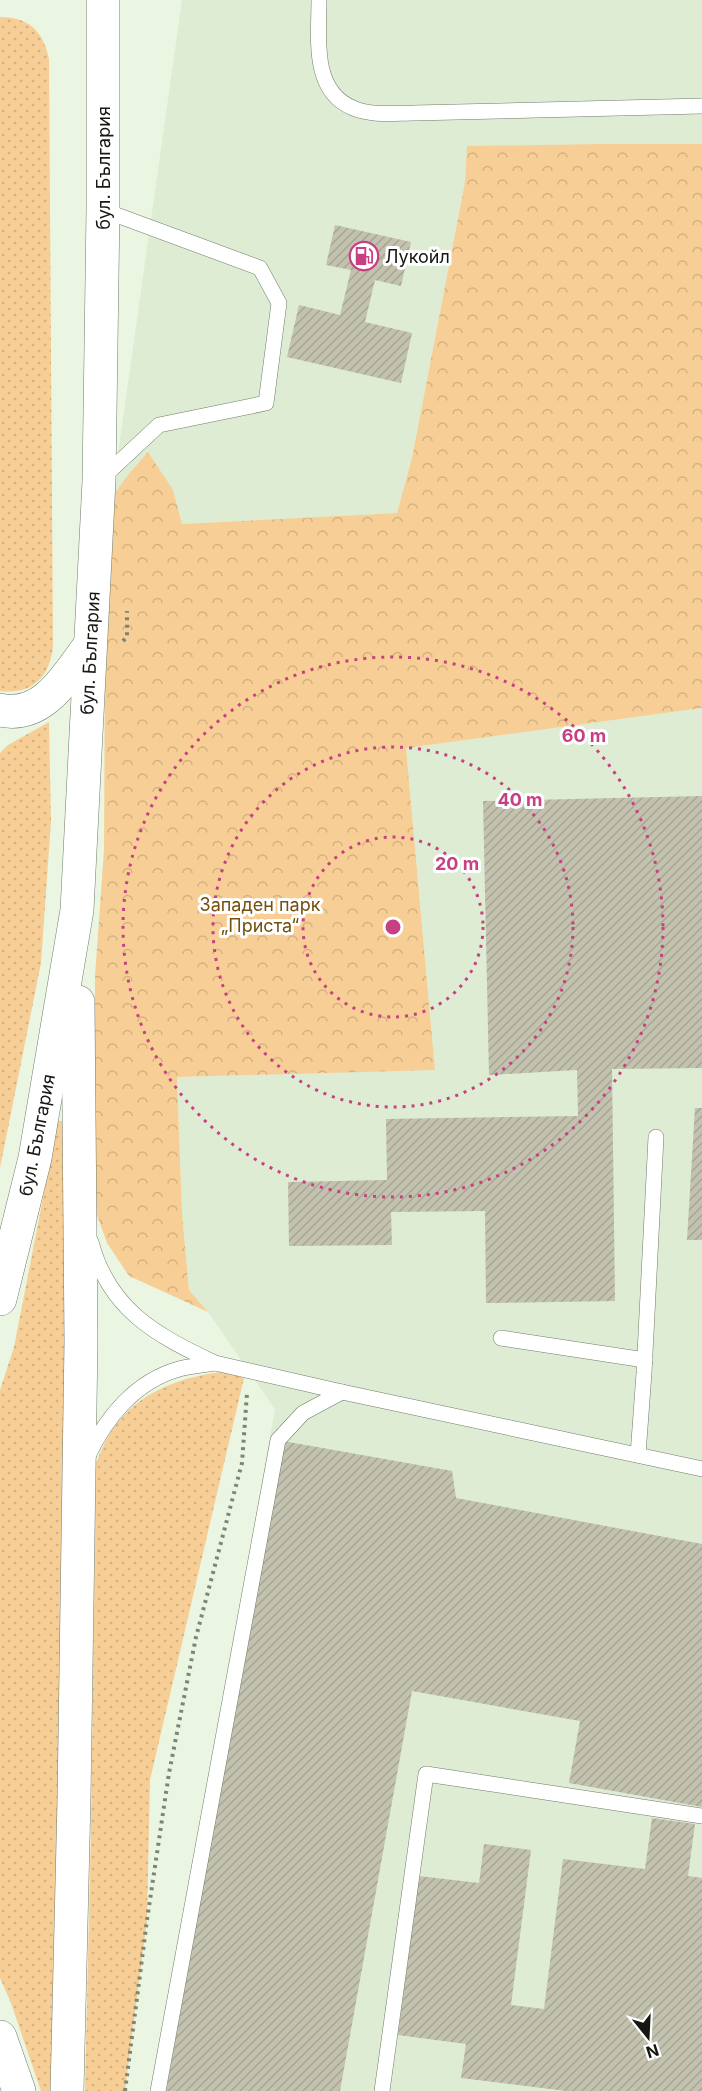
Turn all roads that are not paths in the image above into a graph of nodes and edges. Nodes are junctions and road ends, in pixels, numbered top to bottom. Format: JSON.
{"nodes":[{"id":1,"x":103,"y":0,"type":"edge"},
{"id":2,"x":319,"y":0,"type":"edge"},
{"id":3,"x":702,"y":106,"type":"edge"},
{"id":4,"x":103,"y":210,"type":"junction"},
{"id":5,"x":99,"y":481,"type":"junction"},
{"id":6,"x":90,"y":645,"type":"junction"},
{"id":7,"x":0,"y":710,"type":"edge"},
{"id":8,"x":77,"y":910,"type":"junction"},
{"id":9,"x":656,"y":1137,"type":"dead end"},
{"id":10,"x":78,"y":1192,"type":"junction"},
{"id":11,"x":0,"y":1299,"type":"edge"},
{"id":12,"x":501,"y":1338,"type":"dead end"},
{"id":13,"x":645,"y":1360,"type":"junction"},
{"id":14,"x":215,"y":1363,"type":"junction"},
{"id":15,"x":342,"y":1392,"type":"junction"},
{"id":16,"x":638,"y":1455,"type":"junction"},
{"id":17,"x":702,"y":1469,"type":"edge"},
{"id":18,"x":79,"y":1474,"type":"junction"},
{"id":19,"x":702,"y":1816,"type":"edge"},
{"id":20,"x":0,"y":2037,"type":"edge"},
{"id":21,"x":19,"y":2091,"type":"edge"},
{"id":22,"x":67,"y":2091,"type":"edge"},
{"id":23,"x":158,"y":2091,"type":"edge"},
{"id":24,"x":382,"y":2091,"type":"edge"}],
"edges":[{"from":1,"to":4,"type":"main road","name":"бул. България"},
{"from":2,"to":3,"type":"lane"},
{"from":4,"to":5,"type":"main road","name":"бул. България"},
{"from":4,"to":5,"type":"lane"},
{"from":5,"to":6,"type":"main road","name":"бул. България"},
{"from":6,"to":7,"type":"main road"},
{"from":6,"to":8,"type":"main road","name":"бул. България"},
{"from":8,"to":10,"type":"main road"},
{"from":8,"to":11,"type":"main road","name":"бул. България"},
{"from":9,"to":13,"type":"lane"},
{"from":10,"to":14,"type":"lane"},
{"from":10,"to":18,"type":"main road"},
{"from":12,"to":13,"type":"lane"},
{"from":13,"to":16,"type":"lane"},
{"from":14,"to":15,"type":"lane"},
{"from":14,"to":18,"type":"lane"},
{"from":15,"to":16,"type":"lane"},
{"from":15,"to":23,"type":"lane"},
{"from":16,"to":17,"type":"lane"},
{"from":18,"to":22,"type":"main road"},
{"from":19,"to":24,"type":"lane"},
{"from":20,"to":21,"type":"main road"}]}
